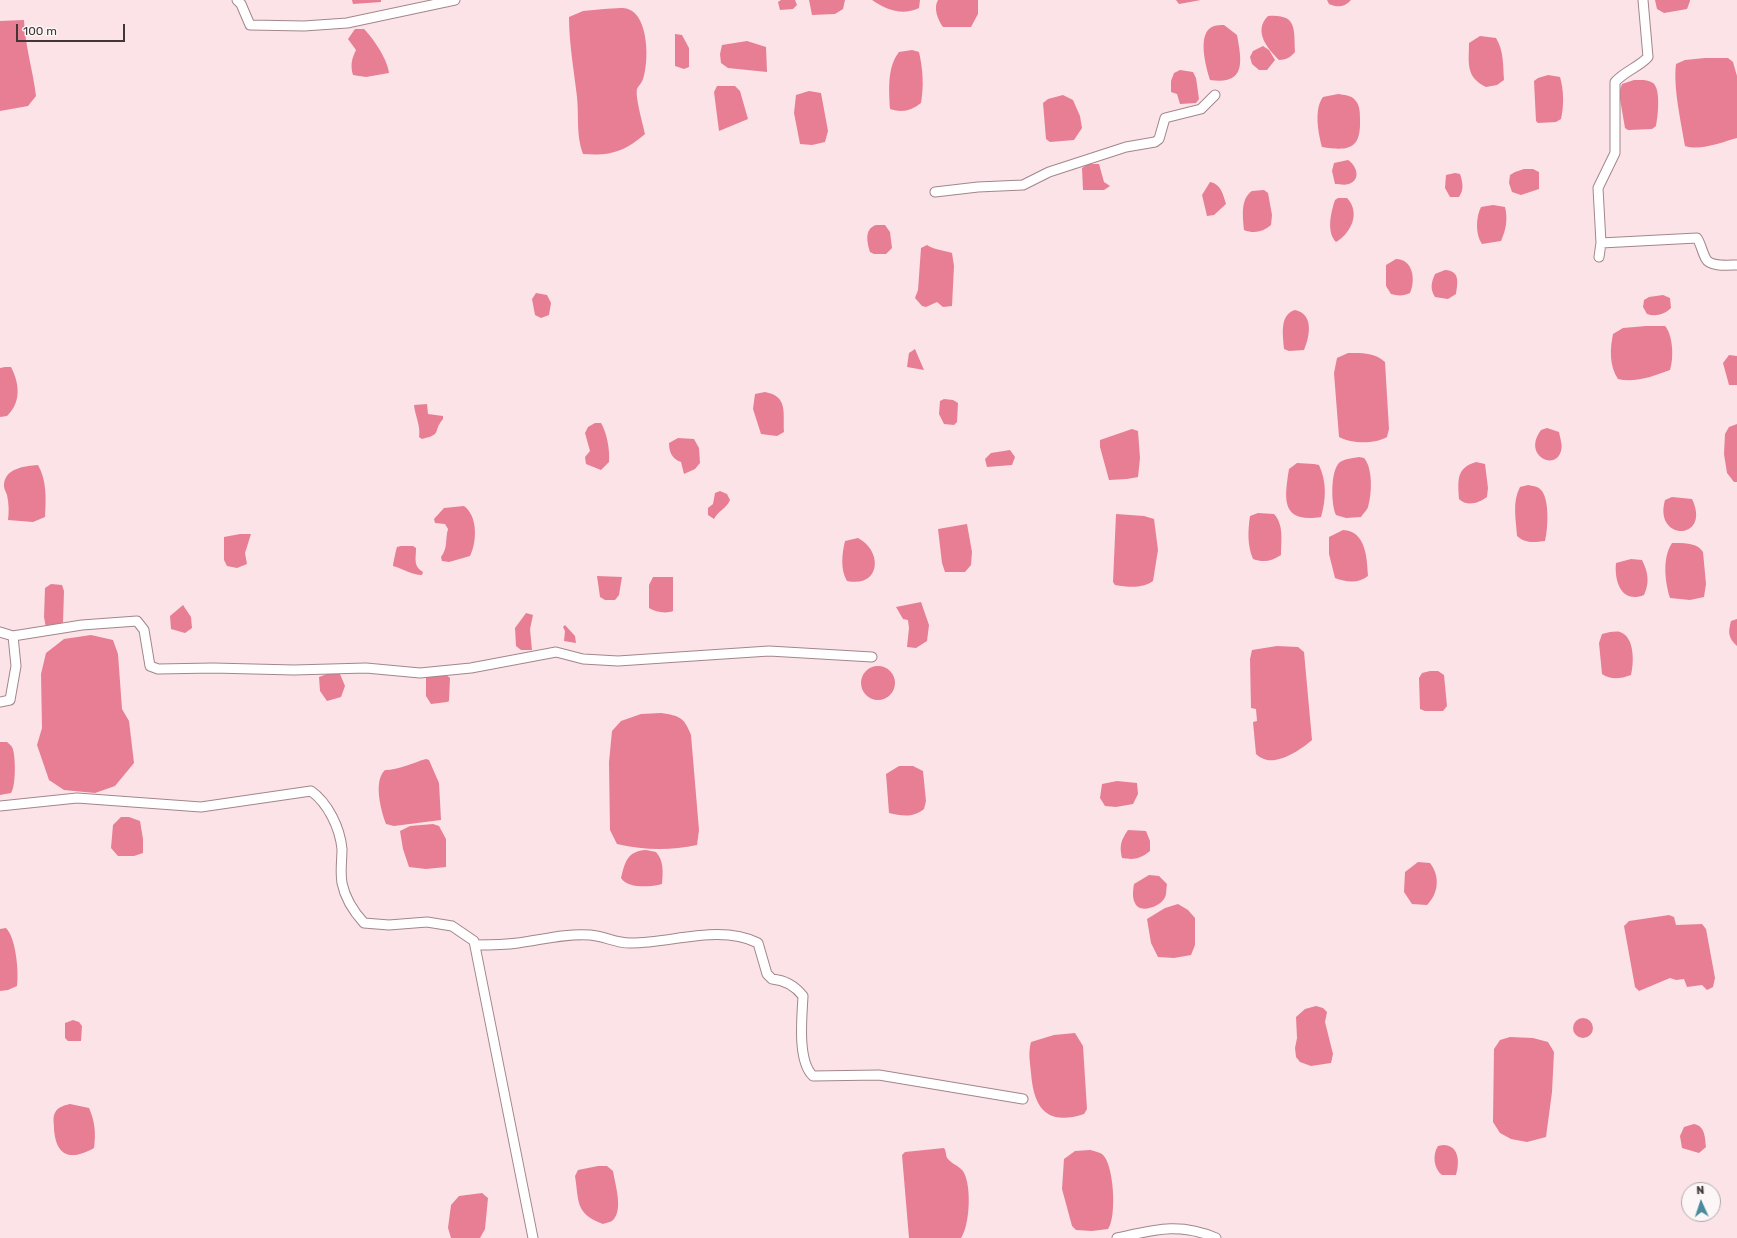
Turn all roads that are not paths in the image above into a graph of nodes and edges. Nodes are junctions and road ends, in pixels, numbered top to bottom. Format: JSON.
{"nodes":[{"id":1,"x":237,"y":0,"type":"edge"},
{"id":2,"x":455,"y":0,"type":"edge"},
{"id":3,"x":1643,"y":0,"type":"edge"},
{"id":4,"x":1215,"y":95,"type":"dead end"},
{"id":5,"x":935,"y":192,"type":"dead end"},
{"id":6,"x":1601,"y":243,"type":"junction"},
{"id":7,"x":1600,"y":257,"type":"dead end"},
{"id":8,"x":1737,"y":265,"type":"edge"},
{"id":9,"x":0,"y":632,"type":"edge"},
{"id":10,"x":13,"y":636,"type":"junction"},
{"id":11,"x":872,"y":657,"type":"dead end"},
{"id":12,"x":0,"y":702,"type":"edge"},
{"id":13,"x":0,"y":806,"type":"edge"},
{"id":14,"x":475,"y":945,"type":"junction"},
{"id":15,"x":1023,"y":1099,"type":"dead end"},
{"id":16,"x":533,"y":1238,"type":"edge"},
{"id":17,"x":1117,"y":1238,"type":"edge"},
{"id":18,"x":1216,"y":1238,"type":"edge"}],
"edges":[{"from":1,"to":2,"type":"street"},
{"from":3,"to":6,"type":"street"},
{"from":4,"to":5,"type":"street"},
{"from":6,"to":7,"type":"street"},
{"from":6,"to":8,"type":"street"},
{"from":9,"to":10,"type":"street"},
{"from":10,"to":11,"type":"street"},
{"from":10,"to":12,"type":"street"},
{"from":13,"to":14,"type":"street"},
{"from":14,"to":15,"type":"street"},
{"from":14,"to":16,"type":"street"},
{"from":17,"to":18,"type":"street"}]}
